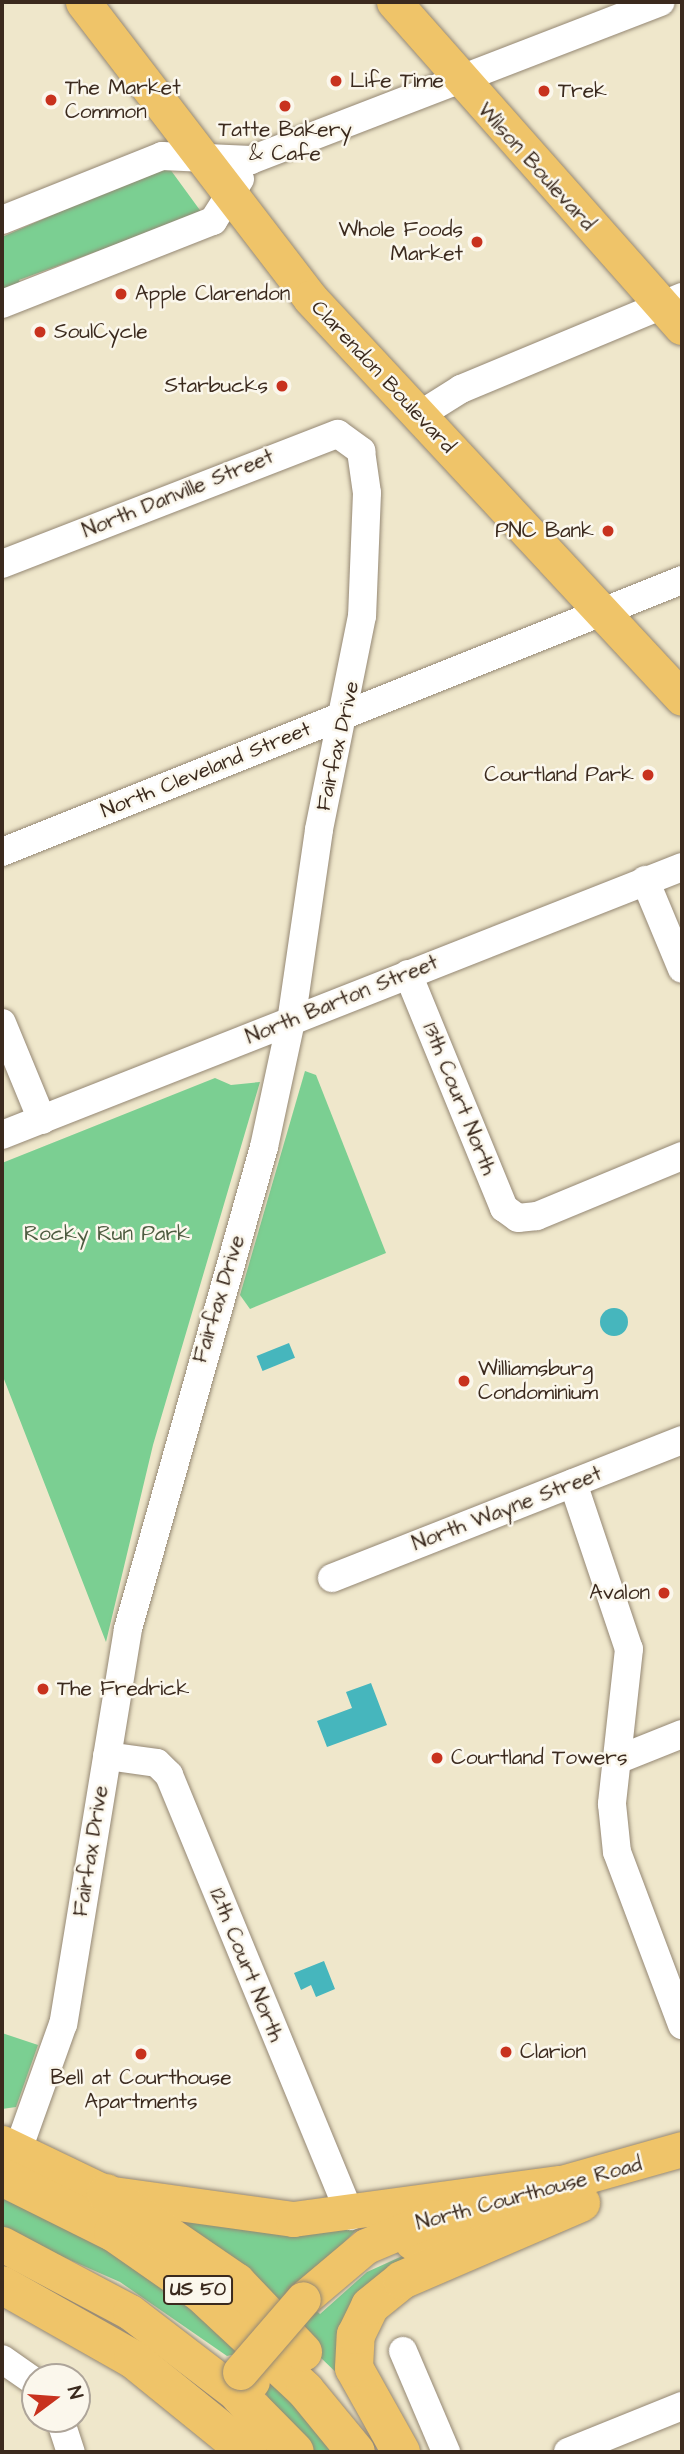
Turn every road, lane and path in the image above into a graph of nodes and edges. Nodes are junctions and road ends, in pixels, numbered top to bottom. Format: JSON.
{"nodes":[{"id":1,"x":83,"y":2,"type":"edge"},
{"id":2,"x":394,"y":2,"type":"edge"},
{"id":3,"x":597,"y":2,"type":"edge"},
{"id":4,"x":661,"y":2,"type":"edge"},
{"id":5,"x":581,"y":32,"type":"junction"},
{"id":6,"x":458,"y":81,"type":"junction"},
{"id":7,"x":201,"y":158,"type":"junction"},
{"id":8,"x":251,"y":160,"type":"junction"},
{"id":9,"x":231,"y":195,"type":"junction"},
{"id":10,"x":2,"y":220,"type":"edge"},
{"id":11,"x":4,"y":304,"type":"edge"},
{"id":12,"x":676,"y":310,"type":"edge"},
{"id":13,"x":418,"y":416,"type":"junction"},
{"id":14,"x":355,"y":442,"type":"joint"},
{"id":15,"x":2,"y":564,"type":"edge"},
{"id":16,"x":682,"y":580,"type":"edge"},
{"id":17,"x":603,"y":613,"type":"junction"},
{"id":18,"x":682,"y":698,"type":"edge"},
{"id":19,"x":347,"y":713,"type":"junction"},
{"id":20,"x":2,"y":852,"type":"edge"},
{"id":21,"x":682,"y":867,"type":"edge"},
{"id":22,"x":645,"y":880,"type":"junction"},
{"id":23,"x":682,"y":969,"type":"edge"},
{"id":24,"x":408,"y":974,"type":"junction"},
{"id":25,"x":291,"y":1021,"type":"junction"},
{"id":26,"x":2,"y":1023,"type":"edge"},
{"id":27,"x":42,"y":1120,"type":"junction"},
{"id":28,"x":2,"y":1135,"type":"edge"},
{"id":29,"x":682,"y":1156,"type":"edge"},
{"id":30,"x":682,"y":1440,"type":"edge"},
{"id":31,"x":573,"y":1482,"type":"junction"},
{"id":32,"x":332,"y":1578,"type":"dead end"},
{"id":33,"x":682,"y":1734,"type":"edge"},
{"id":34,"x":107,"y":1756,"type":"junction"},
{"id":35,"x":617,"y":1760,"type":"junction"},
{"id":36,"x":682,"y":2025,"type":"edge"},
{"id":37,"x":682,"y":2149,"type":"edge"},
{"id":38,"x":7,"y":2157,"type":"edge"},
{"id":39,"x":682,"y":2172,"type":"edge"},
{"id":40,"x":588,"y":2190,"type":"junction"},
{"id":41,"x":106,"y":2193,"type":"junction"},
{"id":42,"x":351,"y":2216,"type":"junction"},
{"id":43,"x":2,"y":2244,"type":"edge"},
{"id":44,"x":2,"y":2285,"type":"edge"},
{"id":45,"x":403,"y":2351,"type":"dead end"},
{"id":46,"x":2,"y":2360,"type":"edge"},
{"id":47,"x":21,"y":2373,"type":"edge"},
{"id":48,"x":240,"y":2384,"type":"junction"},
{"id":49,"x":682,"y":2406,"type":"edge"},
{"id":50,"x":65,"y":2433,"type":"edge"},
{"id":51,"x":71,"y":2452,"type":"edge"},
{"id":52,"x":248,"y":2452,"type":"edge"},
{"id":53,"x":295,"y":2452,"type":"edge"},
{"id":54,"x":356,"y":2452,"type":"edge"},
{"id":55,"x":388,"y":2452,"type":"edge"},
{"id":56,"x":401,"y":2452,"type":"edge"},
{"id":57,"x":446,"y":2452,"type":"edge"},
{"id":58,"x":568,"y":2452,"type":"edge"}],
"edges":[{"from":1,"to":7,"type":"main road","name":"Clarendon Boulevard"},
{"from":2,"to":6,"type":"main road","name":"Wilson Boulevard"},
{"from":3,"to":5,"type":"street"},
{"from":4,"to":5,"type":"street"},
{"from":5,"to":6,"type":"street"},
{"from":6,"to":8,"type":"street"},
{"from":6,"to":12,"type":"main road","name":"Wilson Boulevard"},
{"from":7,"to":8,"type":"street"},
{"from":7,"to":9,"type":"main road","name":"Clarendon Boulevard"},
{"from":7,"to":10,"type":"street"},
{"from":8,"to":9,"type":"street"},
{"from":9,"to":11,"type":"street"},
{"from":9,"to":13,"type":"main road","name":"Clarendon Boulevard"},
{"from":12,"to":13,"type":"street"},
{"from":13,"to":17,"type":"main road","name":"Clarendon Boulevard"},
{"from":14,"to":15,"type":"street","name":"North Danville Street"},
{"from":14,"to":19,"type":"street","name":"Fairfax Drive"},
{"from":16,"to":17,"type":"street","name":"North Cleveland Street"},
{"from":17,"to":18,"type":"main road","name":"Clarendon Boulevard"},
{"from":17,"to":19,"type":"street","name":"North Cleveland Street"},
{"from":19,"to":20,"type":"street","name":"North Cleveland Street"},
{"from":19,"to":25,"type":"street","name":"Fairfax Drive"},
{"from":21,"to":22,"type":"street","name":"North Barton Street"},
{"from":22,"to":23,"type":"street"},
{"from":22,"to":24,"type":"street","name":"North Barton Street"},
{"from":24,"to":25,"type":"street","name":"North Barton Street"},
{"from":24,"to":29,"type":"street","name":"13th Court North"},
{"from":25,"to":27,"type":"street","name":"North Barton Street"},
{"from":25,"to":34,"type":"street","name":"Fairfax Drive"},
{"from":26,"to":27,"type":"street"},
{"from":27,"to":28,"type":"street","name":"North Barton Street"},
{"from":30,"to":31,"type":"street","name":"North Wayne Street"},
{"from":31,"to":32,"type":"street","name":"North Wayne Street"},
{"from":31,"to":35,"type":"street"},
{"from":33,"to":35,"type":"street"},
{"from":34,"to":38,"type":"street","name":"Fairfax Drive"},
{"from":34,"to":42,"type":"street","name":"12th Court North"},
{"from":35,"to":36,"type":"street"},
{"from":37,"to":40,"type":"main road","name":"North Courthouse Road"},
{"from":38,"to":41,"type":"main road"},
{"from":38,"to":54,"type":"highway","number":"US 50"},
{"from":39,"to":40,"type":"main road","name":"North Courthouse Road"},
{"from":40,"to":42,"type":"main road"},
{"from":40,"to":48,"type":"main road","name":"North Courthouse Road","bridge":true},
{"from":40,"to":56,"type":"highway"},
{"from":41,"to":42,"type":"main road"},
{"from":41,"to":55,"type":"highway"},
{"from":43,"to":48,"type":"main road"},
{"from":44,"to":52,"type":"highway"},
{"from":45,"to":57,"type":"street"},
{"from":46,"to":47,"type":"street"},
{"from":48,"to":53,"type":"highway"},
{"from":49,"to":58,"type":"street"},
{"from":50,"to":51,"type":"street"}]}
